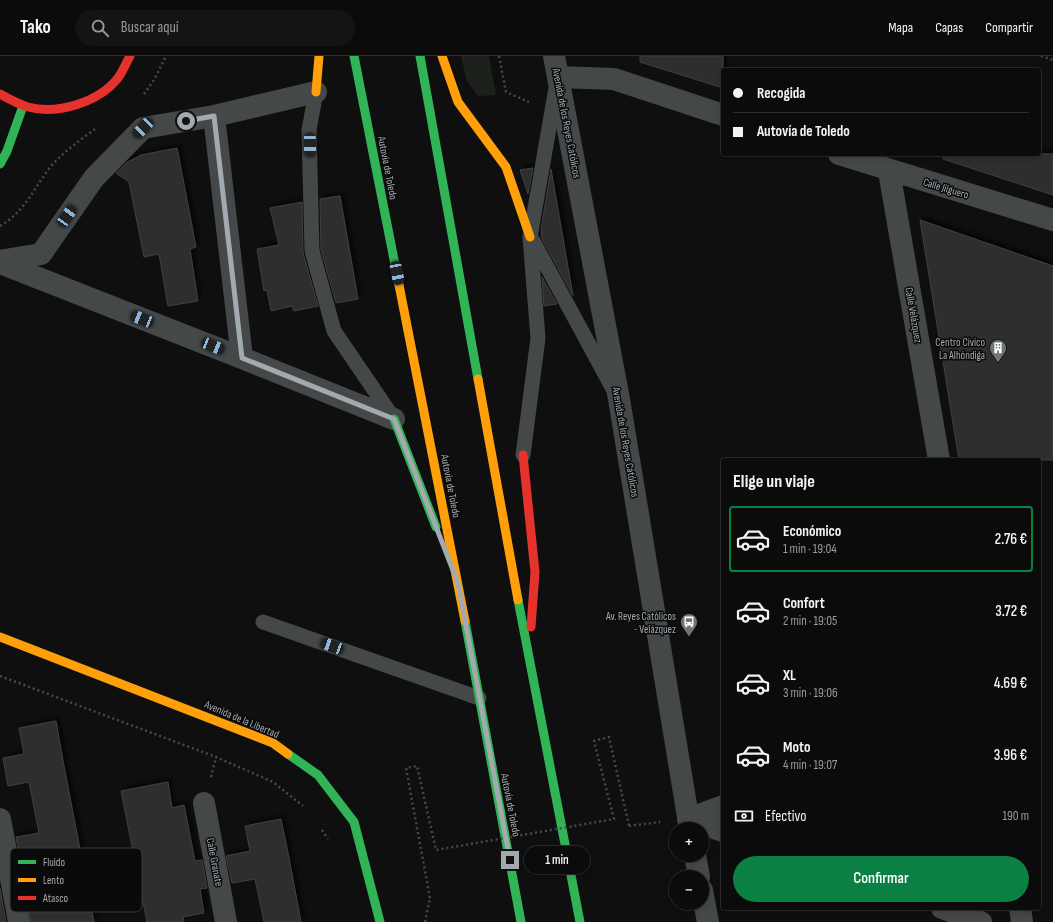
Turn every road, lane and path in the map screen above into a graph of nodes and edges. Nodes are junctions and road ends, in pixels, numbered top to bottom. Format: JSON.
{"nodes":[{"id":1,"x":130,"y":56,"type":"edge"},
{"id":2,"x":166,"y":56,"type":"edge"},
{"id":3,"x":320,"y":56,"type":"edge"},
{"id":4,"x":354,"y":56,"type":"edge"},
{"id":5,"x":420,"y":56,"type":"edge"},
{"id":6,"x":442,"y":56,"type":"edge"},
{"id":7,"x":499,"y":56,"type":"edge"},
{"id":8,"x":554,"y":56,"type":"edge"},
{"id":9,"x":1041,"y":56,"type":"edge"},
{"id":10,"x":1053,"y":60,"type":"edge"},
{"id":11,"x":558,"y":77,"type":"junction"},
{"id":12,"x":316,"y":92,"type":"junction"},
{"id":13,"x":0,"y":94,"type":"edge"},
{"id":14,"x":141,"y":98,"type":"dead end"},
{"id":15,"x":23,"y":106,"type":"junction"},
{"id":16,"x":551,"y":112,"type":"junction"},
{"id":17,"x":721,"y":114,"type":"edge"},
{"id":18,"x":214,"y":116,"type":"junction"},
{"id":19,"x":100,"y":126,"type":"dead end"},
{"id":20,"x":845,"y":156,"type":"edge"},
{"id":21,"x":0,"y":164,"type":"edge"},
{"id":22,"x":889,"y":171,"type":"junction"},
{"id":23,"x":0,"y":220,"type":"edge"},
{"id":24,"x":1053,"y":220,"type":"edge"},
{"id":25,"x":4,"y":224,"type":"junction"},
{"id":26,"x":0,"y":226,"type":"edge"},
{"id":27,"x":530,"y":236,"type":"junction"},
{"id":28,"x":0,"y":262,"type":"edge"},
{"id":29,"x":242,"y":358,"type":"junction"},
{"id":30,"x":619,"y":400,"type":"junction"},
{"id":31,"x":394,"y":419,"type":"junction"},
{"id":32,"x":523,"y":454,"type":"joint"},
{"id":33,"x":939,"y":458,"type":"edge"},
{"id":34,"x":458,"y":583,"type":"junction"},
{"id":35,"x":263,"y":622,"type":"dead end"},
{"id":36,"x":0,"y":638,"type":"edge"},
{"id":37,"x":528,"y":658,"type":"junction"},
{"id":38,"x":0,"y":676,"type":"edge"},
{"id":39,"x":479,"y":698,"type":"junction"},
{"id":40,"x":204,"y":803,"type":"dead end"},
{"id":41,"x":304,"y":806,"type":"dead end"},
{"id":42,"x":721,"y":807,"type":"edge"},
{"id":43,"x":0,"y":819,"type":"edge"},
{"id":44,"x":689,"y":822,"type":"edge"},
{"id":45,"x":693,"y":822,"type":"edge"},
{"id":46,"x":318,"y":824,"type":"dead end"},
{"id":47,"x":629,"y":826,"type":"dead end"},
{"id":48,"x":709,"y":828,"type":"edge"},
{"id":49,"x":721,"y":831,"type":"edge"},
{"id":50,"x":330,"y":844,"type":"dead end"},
{"id":51,"x":4,"y":870,"type":"edge"},
{"id":52,"x":10,"y":891,"type":"edge"},
{"id":53,"x":706,"y":910,"type":"edge"},
{"id":54,"x":948,"y":910,"type":"edge"},
{"id":55,"x":1020,"y":910,"type":"edge"},
{"id":56,"x":16,"y":912,"type":"edge"},
{"id":57,"x":19,"y":922,"type":"edge"},
{"id":58,"x":226,"y":922,"type":"edge"},
{"id":59,"x":380,"y":922,"type":"edge"},
{"id":60,"x":425,"y":922,"type":"edge"},
{"id":61,"x":521,"y":922,"type":"edge"},
{"id":62,"x":580,"y":922,"type":"edge"},
{"id":63,"x":708,"y":922,"type":"edge"},
{"id":64,"x":981,"y":922,"type":"edge"},
{"id":65,"x":1022,"y":922,"type":"edge"}],
"edges":[{"from":1,"to":15,"type":"main road"},
{"from":2,"to":14,"type":"path"},
{"from":3,"to":12,"type":"main road"},
{"from":4,"to":34,"type":"main road","name":"Autovía de Toledo"},
{"from":5,"to":37,"type":"main road"},
{"from":6,"to":27,"type":"main road"},
{"from":7,"to":16,"type":"path"},
{"from":8,"to":11,"type":"street","name":"Avenida de los Reyes Católicos"},
{"from":9,"to":10,"type":"path"},
{"from":11,"to":16,"type":"lane"},
{"from":11,"to":17,"type":"street"},
{"from":11,"to":30,"type":"street","name":"Avenida de los Reyes Católicos"},
{"from":12,"to":18,"type":"street"},
{"from":12,"to":31,"type":"lane"},
{"from":13,"to":15,"type":"main road"},
{"from":15,"to":21,"type":"main road"},
{"from":16,"to":27,"type":"lane"},
{"from":18,"to":28,"type":"street"},
{"from":18,"to":29,"type":"street"},
{"from":19,"to":25,"type":"path"},
{"from":20,"to":22,"type":"street","name":"Calle Jilguero"},
{"from":22,"to":24,"type":"street","name":"Calle Jilguero"},
{"from":22,"to":33,"type":"street","name":"Calle Velázquez"},
{"from":23,"to":25,"type":"path"},
{"from":25,"to":26,"type":"path"},
{"from":27,"to":30,"type":"lane"},
{"from":27,"to":32,"type":"lane"},
{"from":28,"to":29,"type":"street"},
{"from":29,"to":31,"type":"street"},
{"from":30,"to":44,"type":"street","name":"Avenida de los Reyes Católicos"},
{"from":31,"to":34,"type":"main road"},
{"from":32,"to":37,"type":"main road"},
{"from":34,"to":39,"type":"main road","name":"Autovía de Toledo"},
{"from":35,"to":39,"type":"lane"},
{"from":36,"to":59,"type":"main road","name":"Avenida de la Libertad"},
{"from":37,"to":62,"type":"main road"},
{"from":38,"to":41,"type":"path"},
{"from":39,"to":61,"type":"main road","name":"Autovía de Toledo"},
{"from":40,"to":58,"type":"street","name":"Calle Granate"},
{"from":42,"to":45,"type":"street"},
{"from":43,"to":51,"type":"street"},
{"from":46,"to":50,"type":"path"},
{"from":47,"to":60,"type":"path","bridge":true},
{"from":48,"to":49,"type":"street"},
{"from":51,"to":52,"type":"street"},
{"from":53,"to":63,"type":"street"},
{"from":54,"to":64,"type":"street"},
{"from":55,"to":65,"type":"street"},
{"from":56,"to":57,"type":"street"}]}
